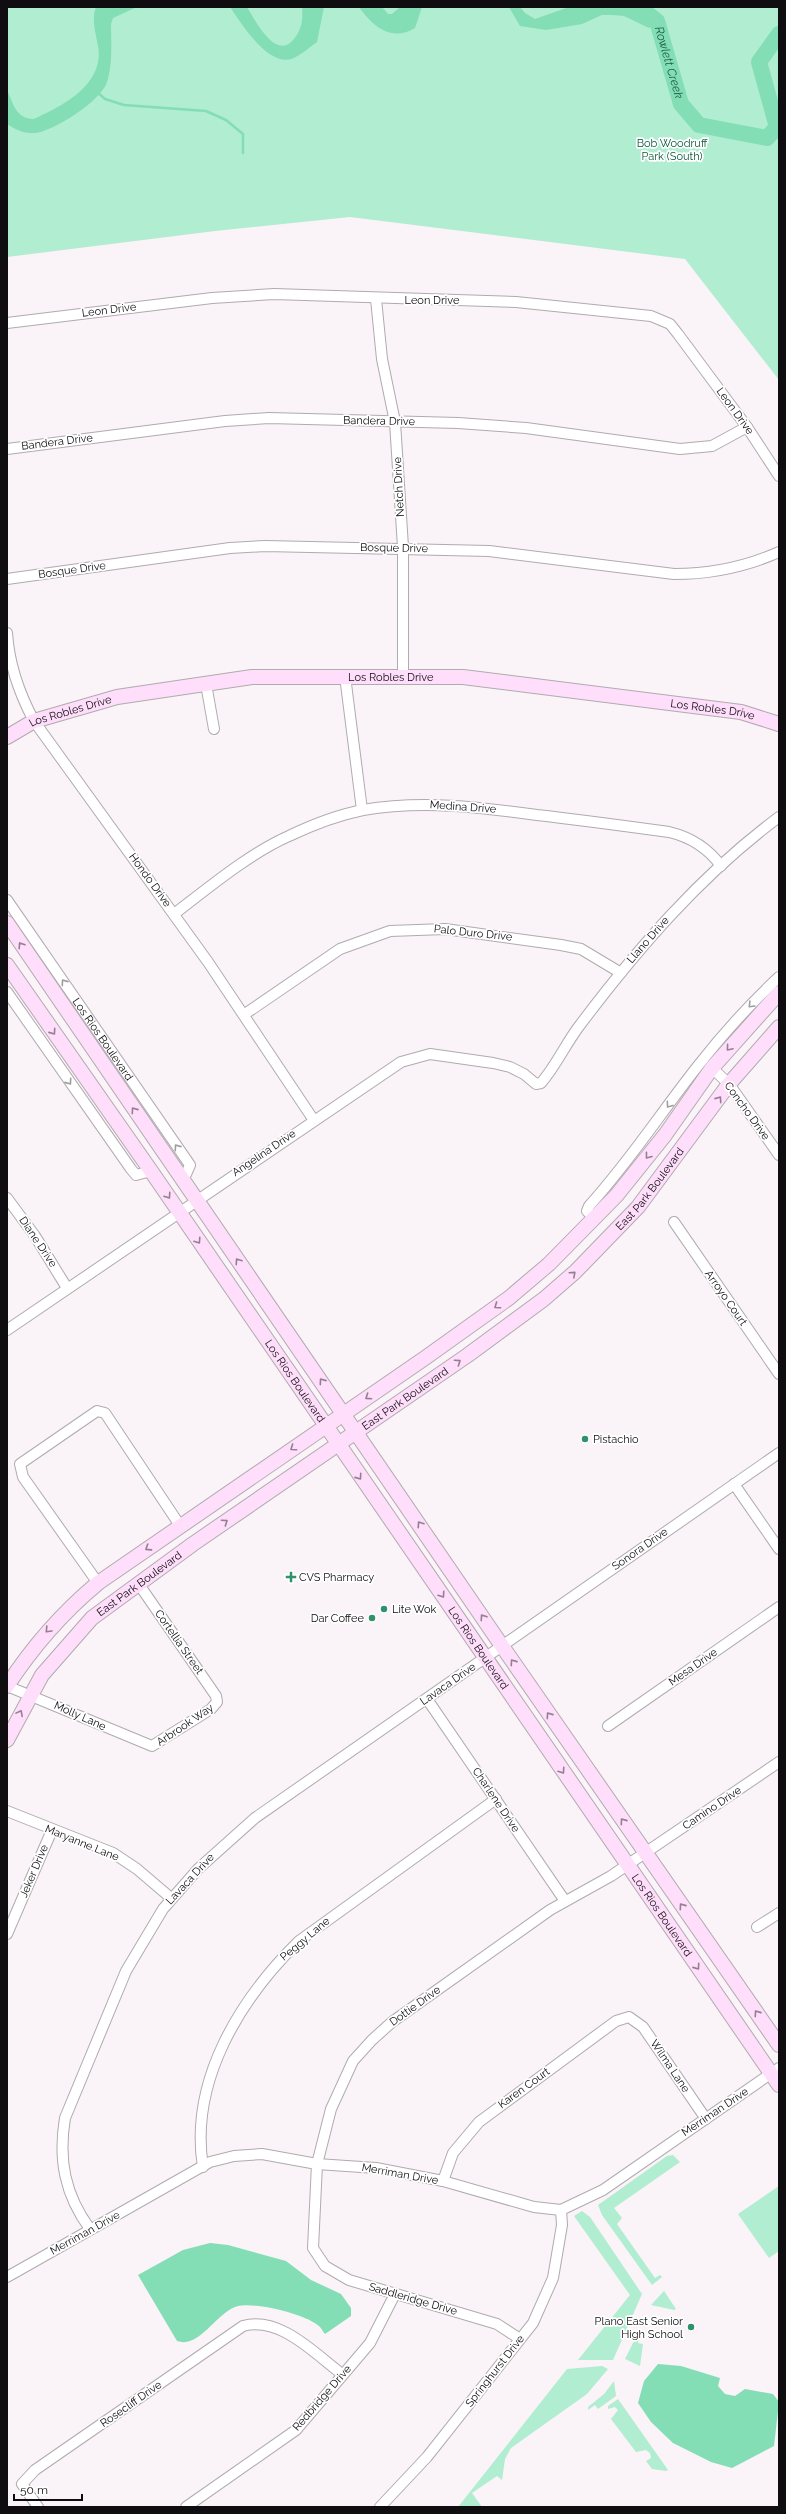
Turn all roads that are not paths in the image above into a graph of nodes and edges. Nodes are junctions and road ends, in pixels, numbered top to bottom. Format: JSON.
{"nodes":[{"id":1,"x":376,"y":299,"type":"junction"},
{"id":2,"x":7,"y":323,"type":"edge"},
{"id":3,"x":395,"y":422,"type":"junction"},
{"id":4,"x":747,"y":427,"type":"junction"},
{"id":5,"x":7,"y":449,"type":"edge"},
{"id":6,"x":779,"y":476,"type":"edge"},
{"id":7,"x":403,"y":547,"type":"junction"},
{"id":8,"x":779,"y":552,"type":"edge"},
{"id":9,"x":7,"y":579,"type":"edge"},
{"id":10,"x":7,"y":632,"type":"edge"},
{"id":11,"x":345,"y":676,"type":"junction"},
{"id":12,"x":403,"y":676,"type":"junction"},
{"id":13,"x":206,"y":684,"type":"junction"},
{"id":14,"x":34,"y":721,"type":"junction"},
{"id":15,"x":779,"y":724,"type":"edge"},
{"id":16,"x":214,"y":729,"type":"dead end"},
{"id":17,"x":7,"y":737,"type":"edge"},
{"id":18,"x":362,"y":810,"type":"junction"},
{"id":19,"x":779,"y":818,"type":"edge"},
{"id":20,"x":721,"y":866,"type":"junction"},
{"id":21,"x":7,"y":900,"type":"edge"},
{"id":22,"x":174,"y":914,"type":"junction"},
{"id":23,"x":7,"y":923,"type":"edge"},
{"id":24,"x":7,"y":965,"type":"edge"},
{"id":25,"x":621,"y":973,"type":"junction"},
{"id":26,"x":779,"y":977,"type":"edge"},
{"id":27,"x":7,"y":992,"type":"edge"},
{"id":28,"x":779,"y":993,"type":"edge"},
{"id":29,"x":244,"y":1014,"type":"junction"},
{"id":30,"x":779,"y":1027,"type":"edge"},
{"id":31,"x":712,"y":1068,"type":"junction"},
{"id":32,"x":541,"y":1083,"type":"joint"},
{"id":33,"x":729,"y":1084,"type":"junction"},
{"id":34,"x":314,"y":1119,"type":"junction"},
{"id":35,"x":779,"y":1155,"type":"edge"},
{"id":36,"x":151,"y":1171,"type":"junction"},
{"id":37,"x":183,"y":1180,"type":"junction"},
{"id":38,"x":7,"y":1198,"type":"edge"},
{"id":39,"x":196,"y":1200,"type":"junction"},
{"id":40,"x":178,"y":1212,"type":"junction"},
{"id":41,"x":595,"y":1219,"type":"junction"},
{"id":42,"x":674,"y":1222,"type":"dead end"},
{"id":43,"x":528,"y":1282,"type":"junction"},
{"id":44,"x":67,"y":1288,"type":"junction"},
{"id":45,"x":262,"y":1296,"type":"junction"},
{"id":46,"x":544,"y":1299,"type":"junction"},
{"id":47,"x":243,"y":1306,"type":"junction"},
{"id":48,"x":7,"y":1330,"type":"edge"},
{"id":49,"x":779,"y":1374,"type":"edge"},
{"id":50,"x":344,"y":1413,"type":"junction"},
{"id":51,"x":325,"y":1426,"type":"junction"},
{"id":52,"x":357,"y":1431,"type":"junction"},
{"id":53,"x":337,"y":1445,"type":"junction"},
{"id":54,"x":779,"y":1453,"type":"edge"},
{"id":55,"x":734,"y":1484,"type":"junction"},
{"id":56,"x":181,"y":1527,"type":"junction"},
{"id":57,"x":193,"y":1544,"type":"junction"},
{"id":58,"x":779,"y":1549,"type":"edge"},
{"id":59,"x":442,"y":1556,"type":"junction"},
{"id":60,"x":424,"y":1569,"type":"junction"},
{"id":61,"x":98,"y":1583,"type":"junction"},
{"id":62,"x":138,"y":1583,"type":"junction"},
{"id":63,"x":779,"y":1607,"type":"edge"},
{"id":64,"x":502,"y":1646,"type":"junction"},
{"id":65,"x":485,"y":1658,"type":"junction"},
{"id":66,"x":7,"y":1686,"type":"edge"},
{"id":67,"x":30,"y":1695,"type":"junction"},
{"id":68,"x":427,"y":1699,"type":"junction"},
{"id":69,"x":217,"y":1702,"type":"joint"},
{"id":70,"x":608,"y":1726,"type":"dead end"},
{"id":71,"x":7,"y":1740,"type":"edge"},
{"id":72,"x":152,"y":1746,"type":"joint"},
{"id":73,"x":779,"y":1762,"type":"edge"},
{"id":74,"x":496,"y":1799,"type":"junction"},
{"id":75,"x":7,"y":1811,"type":"edge"},
{"id":76,"x":52,"y":1830,"type":"junction"},
{"id":77,"x":646,"y":1854,"type":"junction"},
{"id":78,"x":627,"y":1866,"type":"junction"},
{"id":79,"x":171,"y":1898,"type":"junction"},
{"id":80,"x":565,"y":1901,"type":"junction"},
{"id":81,"x":779,"y":1913,"type":"edge"},
{"id":82,"x":756,"y":1927,"type":"dead end"},
{"id":83,"x":7,"y":1934,"type":"edge"},
{"id":84,"x":629,"y":2017,"type":"joint"},
{"id":85,"x":779,"y":2045,"type":"edge"},
{"id":86,"x":776,"y":2076,"type":"edge"},
{"id":87,"x":706,"y":2118,"type":"junction"},
{"id":88,"x":317,"y":2164,"type":"junction"},
{"id":89,"x":203,"y":2167,"type":"junction"},
{"id":90,"x":442,"y":2181,"type":"junction"},
{"id":91,"x":561,"y":2210,"type":"junction"},
{"id":92,"x":90,"y":2230,"type":"junction"},
{"id":93,"x":313,"y":2248,"type":"joint"},
{"id":94,"x":7,"y":2277,"type":"edge"},
{"id":95,"x":394,"y":2294,"type":"junction"},
{"id":96,"x":520,"y":2338,"type":"junction"},
{"id":97,"x":342,"y":2374,"type":"junction"},
{"id":98,"x":38,"y":2507,"type":"edge"},
{"id":99,"x":186,"y":2507,"type":"edge"},
{"id":100,"x":380,"y":2507,"type":"edge"}],
"edges":[{"from":1,"to":2,"type":"street","name":"Leon Drive"},
{"from":1,"to":3,"type":"street","name":"Netch Drive"},
{"from":1,"to":4,"type":"street","name":"Leon Drive"},
{"from":3,"to":4,"type":"street","name":"Bandera Drive"},
{"from":3,"to":5,"type":"street","name":"Bandera Drive"},
{"from":3,"to":7,"type":"street","name":"Netch Drive"},
{"from":4,"to":6,"type":"street","name":"Leon Drive"},
{"from":7,"to":8,"type":"street","name":"Bosque Drive"},
{"from":7,"to":9,"type":"street","name":"Bosque Drive"},
{"from":7,"to":12,"type":"street","name":"Netch Drive"},
{"from":10,"to":14,"type":"street","name":"Hondo Drive"},
{"from":11,"to":12,"type":"main road","name":"Los Robles Drive"},
{"from":11,"to":13,"type":"main road","name":"Los Robles Drive"},
{"from":11,"to":18,"type":"street"},
{"from":12,"to":15,"type":"main road","name":"Los Robles Drive"},
{"from":13,"to":14,"type":"main road","name":"Los Robles Drive"},
{"from":13,"to":16,"type":"street"},
{"from":14,"to":17,"type":"main road","name":"Los Robles Drive"},
{"from":14,"to":22,"type":"street","name":"Hondo Drive"},
{"from":18,"to":20,"type":"street","name":"Medina Drive"},
{"from":18,"to":22,"type":"street","name":"Medina Drive"},
{"from":19,"to":20,"type":"street","name":"Llano Drive"},
{"from":20,"to":25,"type":"street","name":"Llano Drive"},
{"from":37,"to":21,"type":"street","name":"Los Rios Boulevard","one_way":true},
{"from":22,"to":29,"type":"street","name":"Hondo Drive"},
{"from":37,"to":23,"type":"main road","name":"Los Rios Boulevard","one_way":true},
{"from":24,"to":36,"type":"main road","name":"Los Rios Boulevard","one_way":true},
{"from":25,"to":29,"type":"street","name":"Palo Duro Drive"},
{"from":25,"to":32,"type":"street","name":"Llano Drive"},
{"from":26,"to":41,"type":"street","one_way":true},
{"from":27,"to":36,"type":"street","one_way":true},
{"from":28,"to":31,"type":"main road","name":"East Park Boulevard","one_way":true},
{"from":29,"to":34,"type":"street","name":"Hondo Drive"},
{"from":30,"to":33,"type":"main road","name":"East Park Boulevard"},
{"from":31,"to":33,"type":"street","name":"Concho Drive"},
{"from":31,"to":41,"type":"main road","name":"East Park Boulevard","one_way":true},
{"from":32,"to":34,"type":"street","name":"Angelina Drive"},
{"from":33,"to":35,"type":"street","name":"Concho Drive"},
{"from":46,"to":33,"type":"main road","name":"East Park Boulevard","one_way":true},
{"from":34,"to":39,"type":"street","name":"Angelina Drive"},
{"from":36,"to":40,"type":"main road","name":"Los Rios Boulevard","one_way":true},
{"from":37,"to":39,"type":"main road","name":"Los Rios Boulevard"},
{"from":38,"to":44,"type":"street","name":"Diane Drive"},
{"from":39,"to":40,"type":"street","name":"Angelina Drive"},
{"from":45,"to":39,"type":"main road","name":"Los Rios Boulevard","one_way":true},
{"from":40,"to":44,"type":"street","name":"Angelina Drive"},
{"from":40,"to":47,"type":"main road","name":"Los Rios Boulevard","one_way":true},
{"from":41,"to":43,"type":"main road","name":"East Park Boulevard"},
{"from":42,"to":49,"type":"street","name":"Arroyo Court"},
{"from":43,"to":46,"type":"main road"},
{"from":43,"to":50,"type":"main road","name":"East Park Boulevard","one_way":true},
{"from":44,"to":48,"type":"street","name":"Angelina Drive"},
{"from":45,"to":47,"type":"main road"},
{"from":50,"to":45,"type":"main road","name":"Los Rios Boulevard","one_way":true},
{"from":52,"to":46,"type":"main road","name":"East Park Boulevard","one_way":true},
{"from":47,"to":51,"type":"main road","name":"Los Rios Boulevard"},
{"from":50,"to":51,"type":"main road","name":"East Park Boulevard"},
{"from":50,"to":52,"type":"main road","name":"Los Rios Boulevard"},
{"from":51,"to":53,"type":"main road","name":"Los Rios Boulevard"},
{"from":51,"to":56,"type":"main road","name":"East Park Boulevard","one_way":true},
{"from":52,"to":53,"type":"main road","name":"East Park Boulevard"},
{"from":59,"to":52,"type":"main road","name":"Los Rios Boulevard","one_way":true},
{"from":57,"to":53,"type":"main road","name":"East Park Boulevard","one_way":true},
{"from":53,"to":60,"type":"main road","name":"Los Rios Boulevard","one_way":true},
{"from":54,"to":55,"type":"street","name":"Sonora Drive"},
{"from":55,"to":58,"type":"street"},
{"from":55,"to":64,"type":"street","name":"Sonora Drive"},
{"from":56,"to":57,"type":"main road"},
{"from":56,"to":61,"type":"main road","name":"East Park Boulevard","one_way":true},
{"from":56,"to":61,"type":"street"},
{"from":57,"to":62,"type":"main road","name":"East Park Boulevard"},
{"from":59,"to":60,"type":"main road"},
{"from":64,"to":59,"type":"main road","name":"Los Rios Boulevard","one_way":true},
{"from":60,"to":65,"type":"main road","name":"Los Rios Boulevard","one_way":true},
{"from":61,"to":66,"type":"main road","name":"East Park Boulevard","one_way":true},
{"from":62,"to":67,"type":"main road","name":"East Park Boulevard"},
{"from":62,"to":69,"type":"street","name":"Cortellia Street"},
{"from":63,"to":70,"type":"street","name":"Mesa Drive"},
{"from":64,"to":65,"type":"street","name":"Lavaca Drive"},
{"from":77,"to":64,"type":"main road","name":"Los Rios Boulevard","one_way":true},
{"from":65,"to":68,"type":"street","name":"Lavaca Drive"},
{"from":65,"to":78,"type":"main road","name":"Los Rios Boulevard","one_way":true},
{"from":66,"to":67,"type":"street","name":"Molly Lane"},
{"from":71,"to":67,"type":"main road","name":"East Park Boulevard","one_way":true},
{"from":67,"to":72,"type":"street","name":"Molly Lane"},
{"from":68,"to":74,"type":"street","name":"Charlene Drive"},
{"from":68,"to":79,"type":"street","name":"Lavaca Drive"},
{"from":69,"to":72,"type":"street","name":"Arbrook Way"},
{"from":73,"to":77,"type":"street","name":"Camino Drive"},
{"from":74,"to":80,"type":"street","name":"Charlene Drive"},
{"from":74,"to":89,"type":"street","name":"Peggy Lane"},
{"from":75,"to":76,"type":"street","name":"Maryanne Lane"},
{"from":76,"to":79,"type":"street","name":"Maryanne Lane"},
{"from":76,"to":83,"type":"street","name":"Jeker Drive"},
{"from":77,"to":78,"type":"street","name":"Dottie Drive"},
{"from":85,"to":77,"type":"main road","name":"Los Rios Boulevard","one_way":true},
{"from":78,"to":80,"type":"street","name":"Dottie Drive"},
{"from":78,"to":86,"type":"main road","name":"Los Rios Boulevard","one_way":true},
{"from":79,"to":92,"type":"street","name":"Lavaca Drive"},
{"from":80,"to":88,"type":"street","name":"Dottie Drive"},
{"from":81,"to":82,"type":"street"},
{"from":84,"to":87,"type":"street","name":"Wilma Lane"},
{"from":84,"to":90,"type":"street","name":"Karen Court"},
{"from":86,"to":87,"type":"street","name":"Merriman Drive"},
{"from":87,"to":91,"type":"street","name":"Merriman Drive"},
{"from":88,"to":89,"type":"street","name":"Merriman Drive"},
{"from":88,"to":90,"type":"street","name":"Merriman Drive"},
{"from":88,"to":93,"type":"street","name":"Dottie Drive"},
{"from":89,"to":92,"type":"street","name":"Merriman Drive"},
{"from":90,"to":91,"type":"street","name":"Merriman Drive"},
{"from":91,"to":96,"type":"street","name":"Springhurst Drive"},
{"from":92,"to":94,"type":"street","name":"Merriman Drive"},
{"from":93,"to":95,"type":"street","name":"Saddleridge Drive"},
{"from":95,"to":96,"type":"street","name":"Saddleridge Drive"},
{"from":95,"to":97,"type":"street","name":"Redbridge Drive"},
{"from":96,"to":100,"type":"street","name":"Springhurst Drive"},
{"from":97,"to":98,"type":"street","name":"Rosecliff Drive"},
{"from":97,"to":99,"type":"street","name":"Redbridge Drive"}]}
